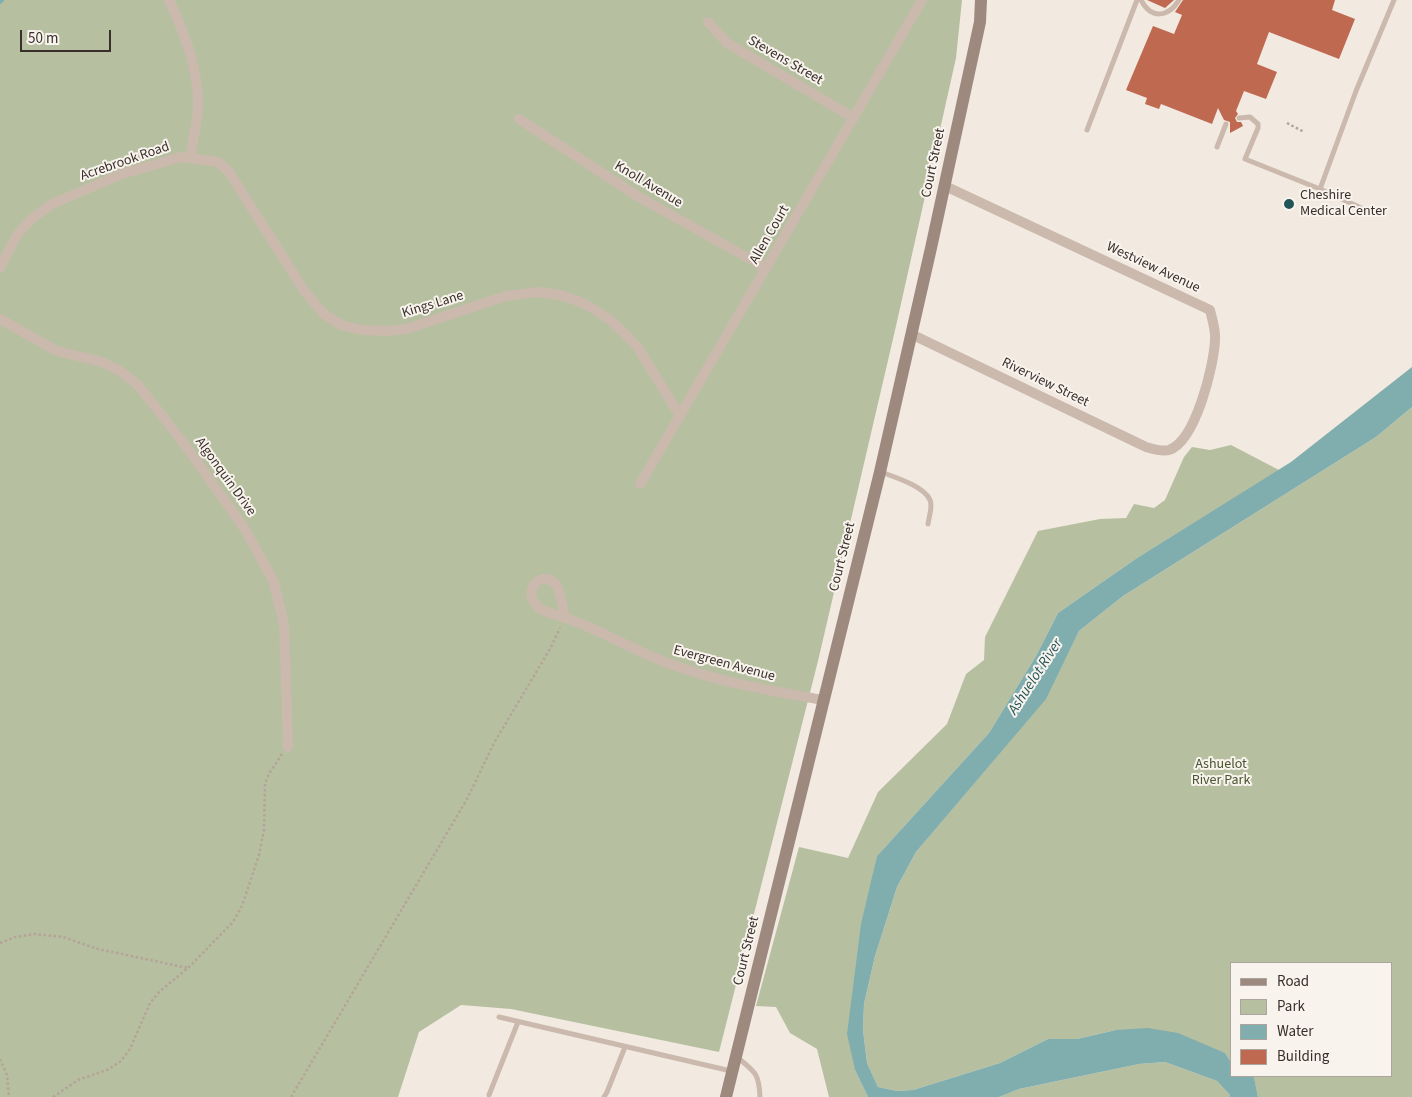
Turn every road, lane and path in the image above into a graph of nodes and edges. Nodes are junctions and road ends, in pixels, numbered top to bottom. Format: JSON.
{"nodes":[{"id":1,"x":169,"y":0,"type":"edge"},
{"id":2,"x":922,"y":0,"type":"edge"},
{"id":3,"x":981,"y":0,"type":"edge"},
{"id":4,"x":991,"y":0,"type":"edge"},
{"id":5,"x":1139,"y":0,"type":"edge"},
{"id":6,"x":1179,"y":0,"type":"edge"},
{"id":7,"x":1394,"y":0,"type":"edge"},
{"id":8,"x":708,"y":22,"type":"dead end"},
{"id":9,"x":980,"y":22,"type":"junction"},
{"id":10,"x":854,"y":118,"type":"junction"},
{"id":11,"x":1239,"y":118,"type":"dead end"},
{"id":12,"x":519,"y":119,"type":"dead end"},
{"id":13,"x":1287,"y":123,"type":"dead end"},
{"id":14,"x":1226,"y":124,"type":"dead end"},
{"id":15,"x":1088,"y":130,"type":"dead end"},
{"id":16,"x":1304,"y":132,"type":"dead end"},
{"id":17,"x":1216,"y":147,"type":"dead end"},
{"id":18,"x":190,"y":157,"type":"junction"},
{"id":19,"x":945,"y":186,"type":"junction"},
{"id":20,"x":1320,"y":188,"type":"junction"},
{"id":21,"x":1370,"y":212,"type":"dead end"},
{"id":22,"x":0,"y":268,"type":"edge"},
{"id":23,"x":766,"y":268,"type":"junction"},
{"id":24,"x":0,"y":319,"type":"edge"},
{"id":25,"x":911,"y":334,"type":"junction"},
{"id":26,"x":680,"y":416,"type":"junction"},
{"id":27,"x":1169,"y":450,"type":"joint"},
{"id":28,"x":880,"y":472,"type":"junction"},
{"id":29,"x":640,"y":484,"type":"dead end"},
{"id":30,"x":928,"y":524,"type":"dead end"},
{"id":31,"x":565,"y":618,"type":"joint"},
{"id":32,"x":823,"y":700,"type":"junction"},
{"id":33,"x":288,"y":747,"type":"joint"},
{"id":34,"x":0,"y":943,"type":"edge"},
{"id":35,"x":188,"y":968,"type":"junction"},
{"id":36,"x":499,"y":1017,"type":"dead end"},
{"id":37,"x":518,"y":1022,"type":"junction"},
{"id":38,"x":625,"y":1047,"type":"junction"},
{"id":39,"x":736,"y":1056,"type":"junction"},
{"id":40,"x":0,"y":1059,"type":"edge"},
{"id":41,"x":732,"y":1072,"type":"junction"},
{"id":42,"x":488,"y":1095,"type":"dead end"},
{"id":43,"x":9,"y":1097,"type":"edge"},
{"id":44,"x":53,"y":1097,"type":"edge"},
{"id":45,"x":290,"y":1097,"type":"edge"},
{"id":46,"x":604,"y":1097,"type":"edge"},
{"id":47,"x":726,"y":1097,"type":"edge"},
{"id":48,"x":760,"y":1097,"type":"edge"}],
"edges":[{"from":1,"to":18,"type":"street","name":"Acrebrook Road"},
{"from":2,"to":10,"type":"street","name":"Allen Court"},
{"from":3,"to":9,"type":"main road","name":"Court Street"},
{"from":4,"to":9,"type":"main road","name":"Court Street"},
{"from":5,"to":6,"type":"lane"},
{"from":5,"to":15,"type":"lane"},
{"from":7,"to":20,"type":"lane"},
{"from":8,"to":10,"type":"street","name":"Stevens Street"},
{"from":9,"to":19,"type":"main road","name":"Court Street"},
{"from":10,"to":23,"type":"street","name":"Allen Court"},
{"from":11,"to":20,"type":"lane"},
{"from":12,"to":23,"type":"street","name":"Knoll Avenue"},
{"from":13,"to":16,"type":"path"},
{"from":14,"to":17,"type":"lane"},
{"from":18,"to":22,"type":"street","name":"Acrebrook Road"},
{"from":18,"to":26,"type":"street","name":"Kings Lane"},
{"from":19,"to":25,"type":"main road","name":"Court Street"},
{"from":19,"to":27,"type":"street","name":"Westview Avenue"},
{"from":20,"to":21,"type":"lane"},
{"from":23,"to":26,"type":"street","name":"Allen Court"},
{"from":24,"to":33,"type":"street","name":"Algonquin Drive"},
{"from":25,"to":27,"type":"street","name":"Riverview Street"},
{"from":25,"to":28,"type":"main road","name":"Court Street"},
{"from":26,"to":29,"type":"street","name":"Allen Court"},
{"from":28,"to":30,"type":"lane"},
{"from":28,"to":32,"type":"main road","name":"Court Street"},
{"from":31,"to":32,"type":"street","name":"Evergreen Avenue"},
{"from":31,"to":45,"type":"path"},
{"from":32,"to":39,"type":"main road","name":"Court Street"},
{"from":33,"to":35,"type":"path"},
{"from":34,"to":35,"type":"path"},
{"from":35,"to":44,"type":"path"},
{"from":36,"to":37,"type":"lane"},
{"from":37,"to":38,"type":"lane"},
{"from":37,"to":42,"type":"lane"},
{"from":38,"to":41,"type":"lane"},
{"from":38,"to":46,"type":"lane"},
{"from":39,"to":41,"type":"main road","name":"Court Street"},
{"from":39,"to":48,"type":"lane"},
{"from":40,"to":43,"type":"path"},
{"from":41,"to":47,"type":"main road","name":"Court Street"}]}
